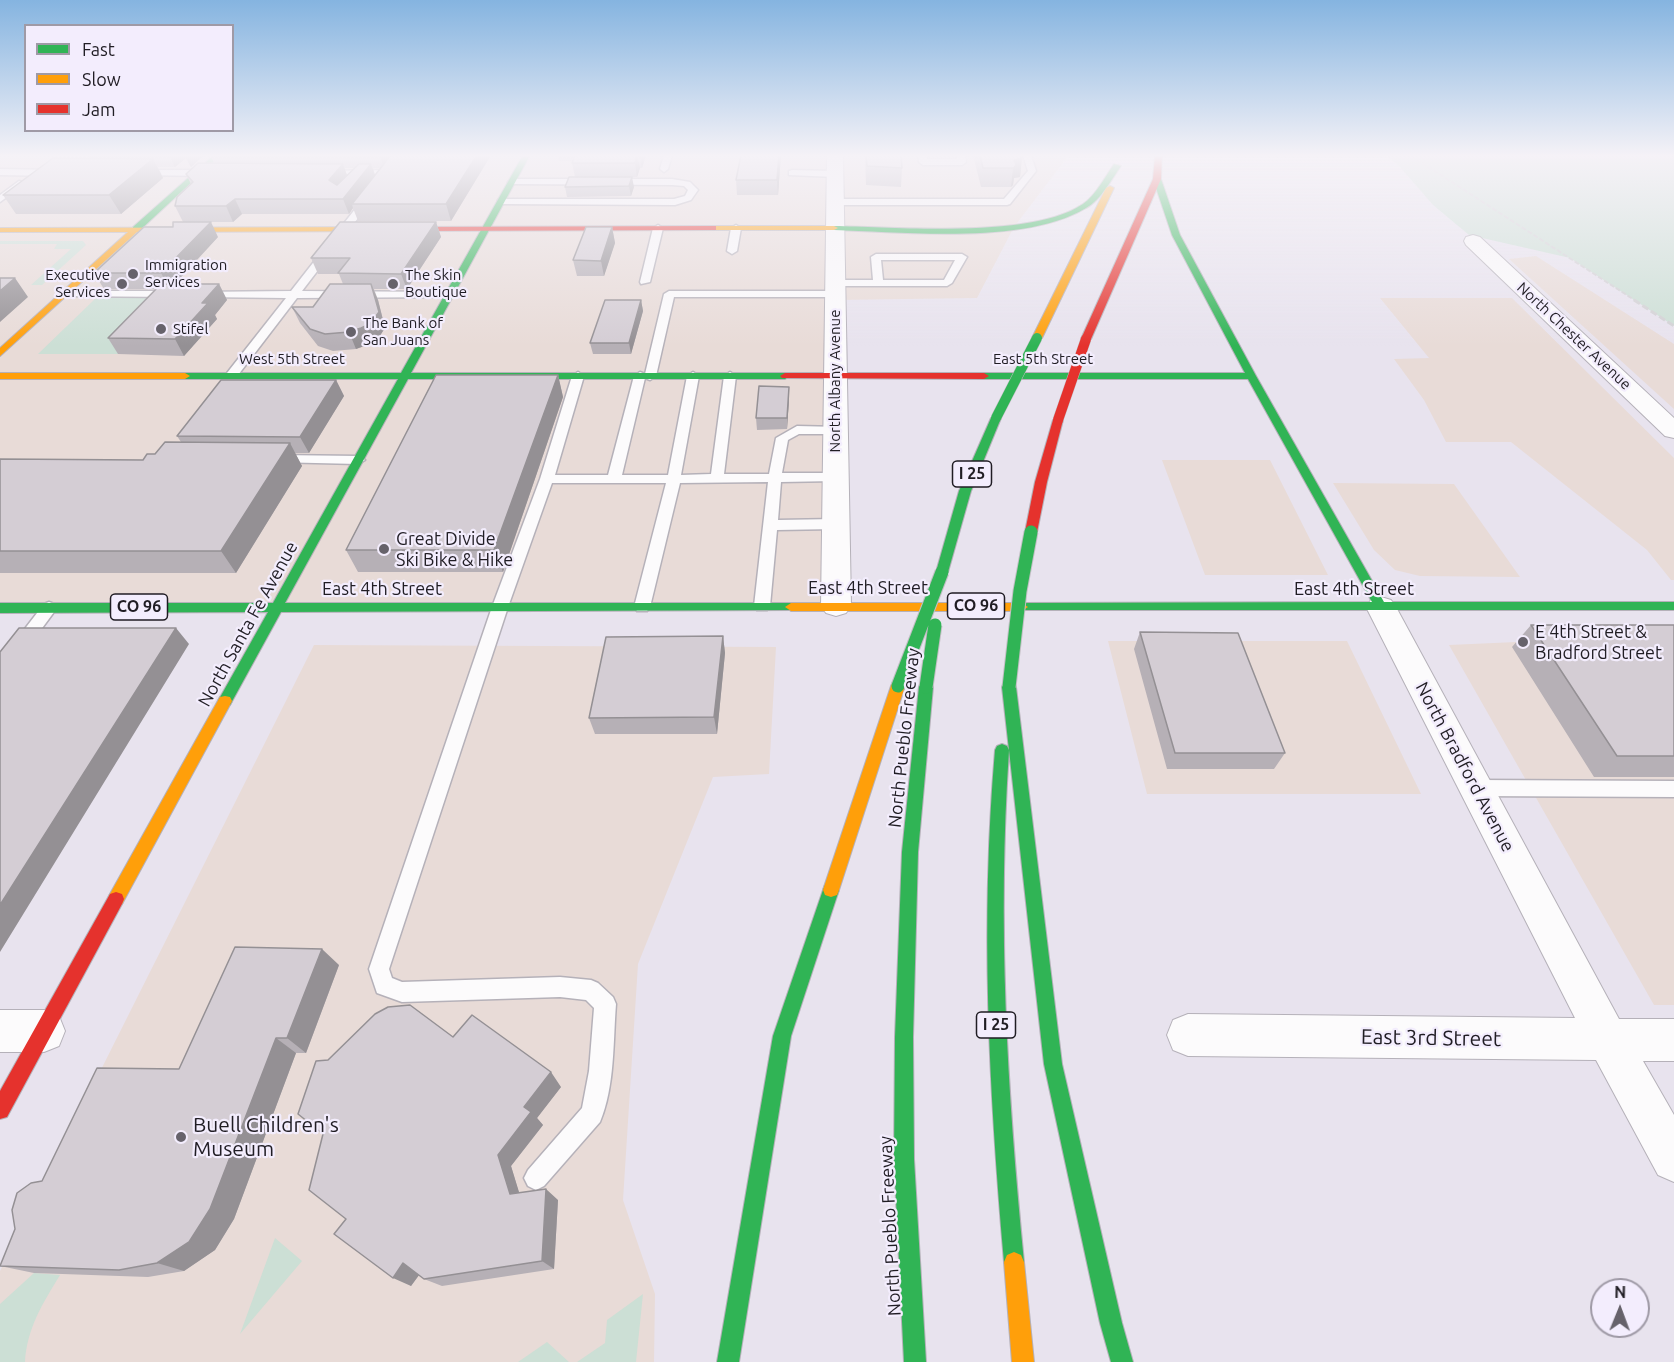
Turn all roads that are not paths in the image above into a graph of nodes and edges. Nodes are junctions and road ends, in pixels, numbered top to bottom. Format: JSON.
{"nodes":[{"id":1,"x":148,"y":219,"type":"edge"},
{"id":2,"x":353,"y":219,"type":"edge"},
{"id":3,"x":491,"y":219,"type":"edge"},
{"id":4,"x":834,"y":219,"type":"edge"},
{"id":5,"x":1056,"y":219,"type":"edge"},
{"id":6,"x":1095,"y":219,"type":"edge"},
{"id":7,"x":1139,"y":219,"type":"edge"},
{"id":8,"x":1170,"y":219,"type":"edge"},
{"id":9,"x":486,"y":228,"type":"junction"},
{"id":10,"x":658,"y":228,"type":"junction"},
{"id":11,"x":736,"y":228,"type":"junction"},
{"id":12,"x":834,"y":228,"type":"junction"},
{"id":13,"x":136,"y":229,"type":"junction"},
{"id":14,"x":345,"y":229,"type":"junction"},
{"id":15,"x":0,"y":230,"type":"edge"},
{"id":16,"x":1473,"y":241,"type":"dead end"},
{"id":17,"x":732,"y":251,"type":"dead end"},
{"id":18,"x":645,"y":282,"type":"dead end"},
{"id":19,"x":878,"y":283,"type":"junction"},
{"id":20,"x":835,"y":288,"type":"junction"},
{"id":21,"x":66,"y":294,"type":"junction"},
{"id":22,"x":294,"y":294,"type":"junction"},
{"id":23,"x":448,"y":295,"type":"junction"},
{"id":24,"x":0,"y":353,"type":"edge"},
{"id":25,"x":403,"y":375,"type":"junction"},
{"id":26,"x":0,"y":376,"type":"edge"},
{"id":27,"x":231,"y":376,"type":"junction"},
{"id":28,"x":578,"y":376,"type":"junction"},
{"id":29,"x":645,"y":376,"type":"junction"},
{"id":30,"x":693,"y":376,"type":"junction"},
{"id":31,"x":730,"y":376,"type":"junction"},
{"id":32,"x":836,"y":376,"type":"junction"},
{"id":33,"x":1251,"y":376,"type":"junction"},
{"id":34,"x":836,"y":430,"type":"junction"},
{"id":35,"x":1674,"y":431,"type":"edge"},
{"id":36,"x":263,"y":459,"type":"edge"},
{"id":37,"x":358,"y":459,"type":"junction"},
{"id":38,"x":775,"y":477,"type":"junction"},
{"id":39,"x":836,"y":477,"type":"junction"},
{"id":40,"x":717,"y":478,"type":"junction"},
{"id":41,"x":547,"y":479,"type":"junction"},
{"id":42,"x":614,"y":479,"type":"junction"},
{"id":43,"x":674,"y":479,"type":"junction"},
{"id":44,"x":836,"y":524,"type":"junction"},
{"id":45,"x":770,"y":525,"type":"junction"},
{"id":46,"x":942,"y":572,"type":"junction"},
{"id":47,"x":762,"y":606,"type":"junction"},
{"id":48,"x":836,"y":606,"type":"junction"},
{"id":49,"x":1674,"y":606,"type":"edge"},
{"id":50,"x":278,"y":607,"type":"junction"},
{"id":51,"x":500,"y":607,"type":"junction"},
{"id":52,"x":642,"y":607,"type":"junction"},
{"id":53,"x":1381,"y":607,"type":"junction"},
{"id":54,"x":0,"y":608,"type":"edge"},
{"id":55,"x":50,"y":608,"type":"junction"},
{"id":56,"x":0,"y":673,"type":"edge"},
{"id":57,"x":1009,"y":687,"type":"junction"},
{"id":58,"x":1476,"y":788,"type":"junction"},
{"id":59,"x":1674,"y":789,"type":"edge"},
{"id":60,"x":0,"y":1030,"type":"edge"},
{"id":61,"x":44,"y":1031,"type":"junction"},
{"id":62,"x":1188,"y":1035,"type":"dead end"},
{"id":63,"x":1608,"y":1040,"type":"junction"},
{"id":64,"x":1674,"y":1040,"type":"edge"},
{"id":65,"x":0,"y":1110,"type":"edge"},
{"id":66,"x":1674,"y":1160,"type":"edge"},
{"id":67,"x":536,"y":1178,"type":"dead end"},
{"id":68,"x":728,"y":1362,"type":"edge"},
{"id":69,"x":915,"y":1362,"type":"edge"},
{"id":70,"x":1023,"y":1362,"type":"edge"},
{"id":71,"x":1122,"y":1362,"type":"edge"}],
"edges":[{"from":1,"to":13,"type":"main road"},
{"from":2,"to":14,"type":"lane"},
{"from":3,"to":9,"type":"main road","name":"North Santa Fe Avenue"},
{"from":4,"to":12,"type":"street","name":"North Albany Avenue"},
{"from":5,"to":12,"type":"main road"},
{"from":6,"to":46,"type":"main road","name":"North Pueblo Freeway","number":"I 25","bridge":true},
{"from":7,"to":57,"type":"main road","number":"I 25","bridge":true},
{"from":8,"to":33,"type":"main road","name":"North Bradford Avenue"},
{"from":9,"to":10,"type":"main road"},
{"from":9,"to":14,"type":"main road"},
{"from":9,"to":23,"type":"main road","name":"North Santa Fe Avenue"},
{"from":10,"to":11,"type":"main road"},
{"from":10,"to":18,"type":"lane"},
{"from":11,"to":12,"type":"main road"},
{"from":11,"to":17,"type":"lane"},
{"from":12,"to":20,"type":"street","name":"North Albany Avenue"},
{"from":13,"to":14,"type":"main road"},
{"from":13,"to":15,"type":"main road"},
{"from":13,"to":21,"type":"main road"},
{"from":14,"to":22,"type":"lane"},
{"from":16,"to":35,"type":"street","name":"North Chester Avenue"},
{"from":19,"to":19,"type":"lane"},
{"from":19,"to":20,"type":"lane"},
{"from":20,"to":29,"type":"lane"},
{"from":20,"to":32,"type":"street","name":"North Albany Avenue"},
{"from":21,"to":22,"type":"lane"},
{"from":21,"to":24,"type":"main road"},
{"from":22,"to":23,"type":"lane"},
{"from":22,"to":27,"type":"lane"},
{"from":23,"to":25,"type":"main road","name":"North Santa Fe Avenue"},
{"from":25,"to":27,"type":"main road","name":"West 5th Street"},
{"from":25,"to":28,"type":"main road","name":"West 5th Street"},
{"from":25,"to":37,"type":"main road","name":"North Santa Fe Avenue"},
{"from":26,"to":27,"type":"main road","name":"West 5th Street"},
{"from":28,"to":29,"type":"main road","name":"West 5th Street"},
{"from":28,"to":41,"type":"lane"},
{"from":29,"to":30,"type":"main road","name":"West 5th Street"},
{"from":29,"to":42,"type":"lane"},
{"from":30,"to":31,"type":"main road","name":"West 5th Street"},
{"from":30,"to":43,"type":"lane"},
{"from":31,"to":32,"type":"main road","name":"West 5th Street"},
{"from":31,"to":40,"type":"lane"},
{"from":32,"to":33,"type":"main road","name":"East 5th Street"},
{"from":32,"to":34,"type":"street","name":"North Albany Avenue"},
{"from":33,"to":53,"type":"main road","name":"North Bradford Avenue"},
{"from":34,"to":38,"type":"lane"},
{"from":34,"to":39,"type":"street","name":"North Albany Avenue"},
{"from":36,"to":37,"type":"lane"},
{"from":37,"to":50,"type":"main road","name":"North Santa Fe Avenue"},
{"from":38,"to":39,"type":"lane"},
{"from":38,"to":40,"type":"lane"},
{"from":38,"to":45,"type":"lane"},
{"from":39,"to":44,"type":"street","name":"North Albany Avenue"},
{"from":40,"to":43,"type":"lane"},
{"from":41,"to":42,"type":"lane"},
{"from":41,"to":51,"type":"lane"},
{"from":42,"to":43,"type":"lane"},
{"from":43,"to":52,"type":"lane"},
{"from":44,"to":45,"type":"lane"},
{"from":44,"to":48,"type":"street","name":"North Albany Avenue"},
{"from":45,"to":47,"type":"lane"},
{"from":46,"to":68,"type":"main road","bridge":true},
{"from":46,"to":69,"type":"main road","name":"North Pueblo Freeway","number":"I 25","bridge":true},
{"from":47,"to":48,"type":"main road","name":"East 4th Street","number":"CO 96"},
{"from":47,"to":52,"type":"main road","name":"East 4th Street","number":"CO 96"},
{"from":48,"to":53,"type":"main road","name":"East 4th Street","number":"CO 96"},
{"from":49,"to":53,"type":"main road","name":"East 4th Street","number":"CO 96"},
{"from":50,"to":51,"type":"main road","name":"East 4th Street","number":"CO 96"},
{"from":50,"to":55,"type":"main road","number":"CO 96"},
{"from":50,"to":61,"type":"main road","name":"North Santa Fe Avenue"},
{"from":51,"to":52,"type":"main road","name":"East 4th Street","number":"CO 96"},
{"from":51,"to":67,"type":"lane"},
{"from":53,"to":58,"type":"street","name":"North Bradford Avenue"},
{"from":54,"to":55,"type":"main road","number":"CO 96"},
{"from":55,"to":56,"type":"lane"},
{"from":57,"to":70,"type":"main road","number":"I 25"},
{"from":57,"to":71,"type":"main road"},
{"from":58,"to":59,"type":"lane"},
{"from":58,"to":63,"type":"street","name":"North Bradford Avenue"},
{"from":60,"to":61,"type":"street"},
{"from":61,"to":65,"type":"main road","name":"North Santa Fe Avenue"},
{"from":62,"to":63,"type":"street","name":"East 3rd Street"},
{"from":63,"to":64,"type":"street","name":"East 3rd Street"},
{"from":63,"to":66,"type":"street","name":"North Bradford Avenue"}]}
